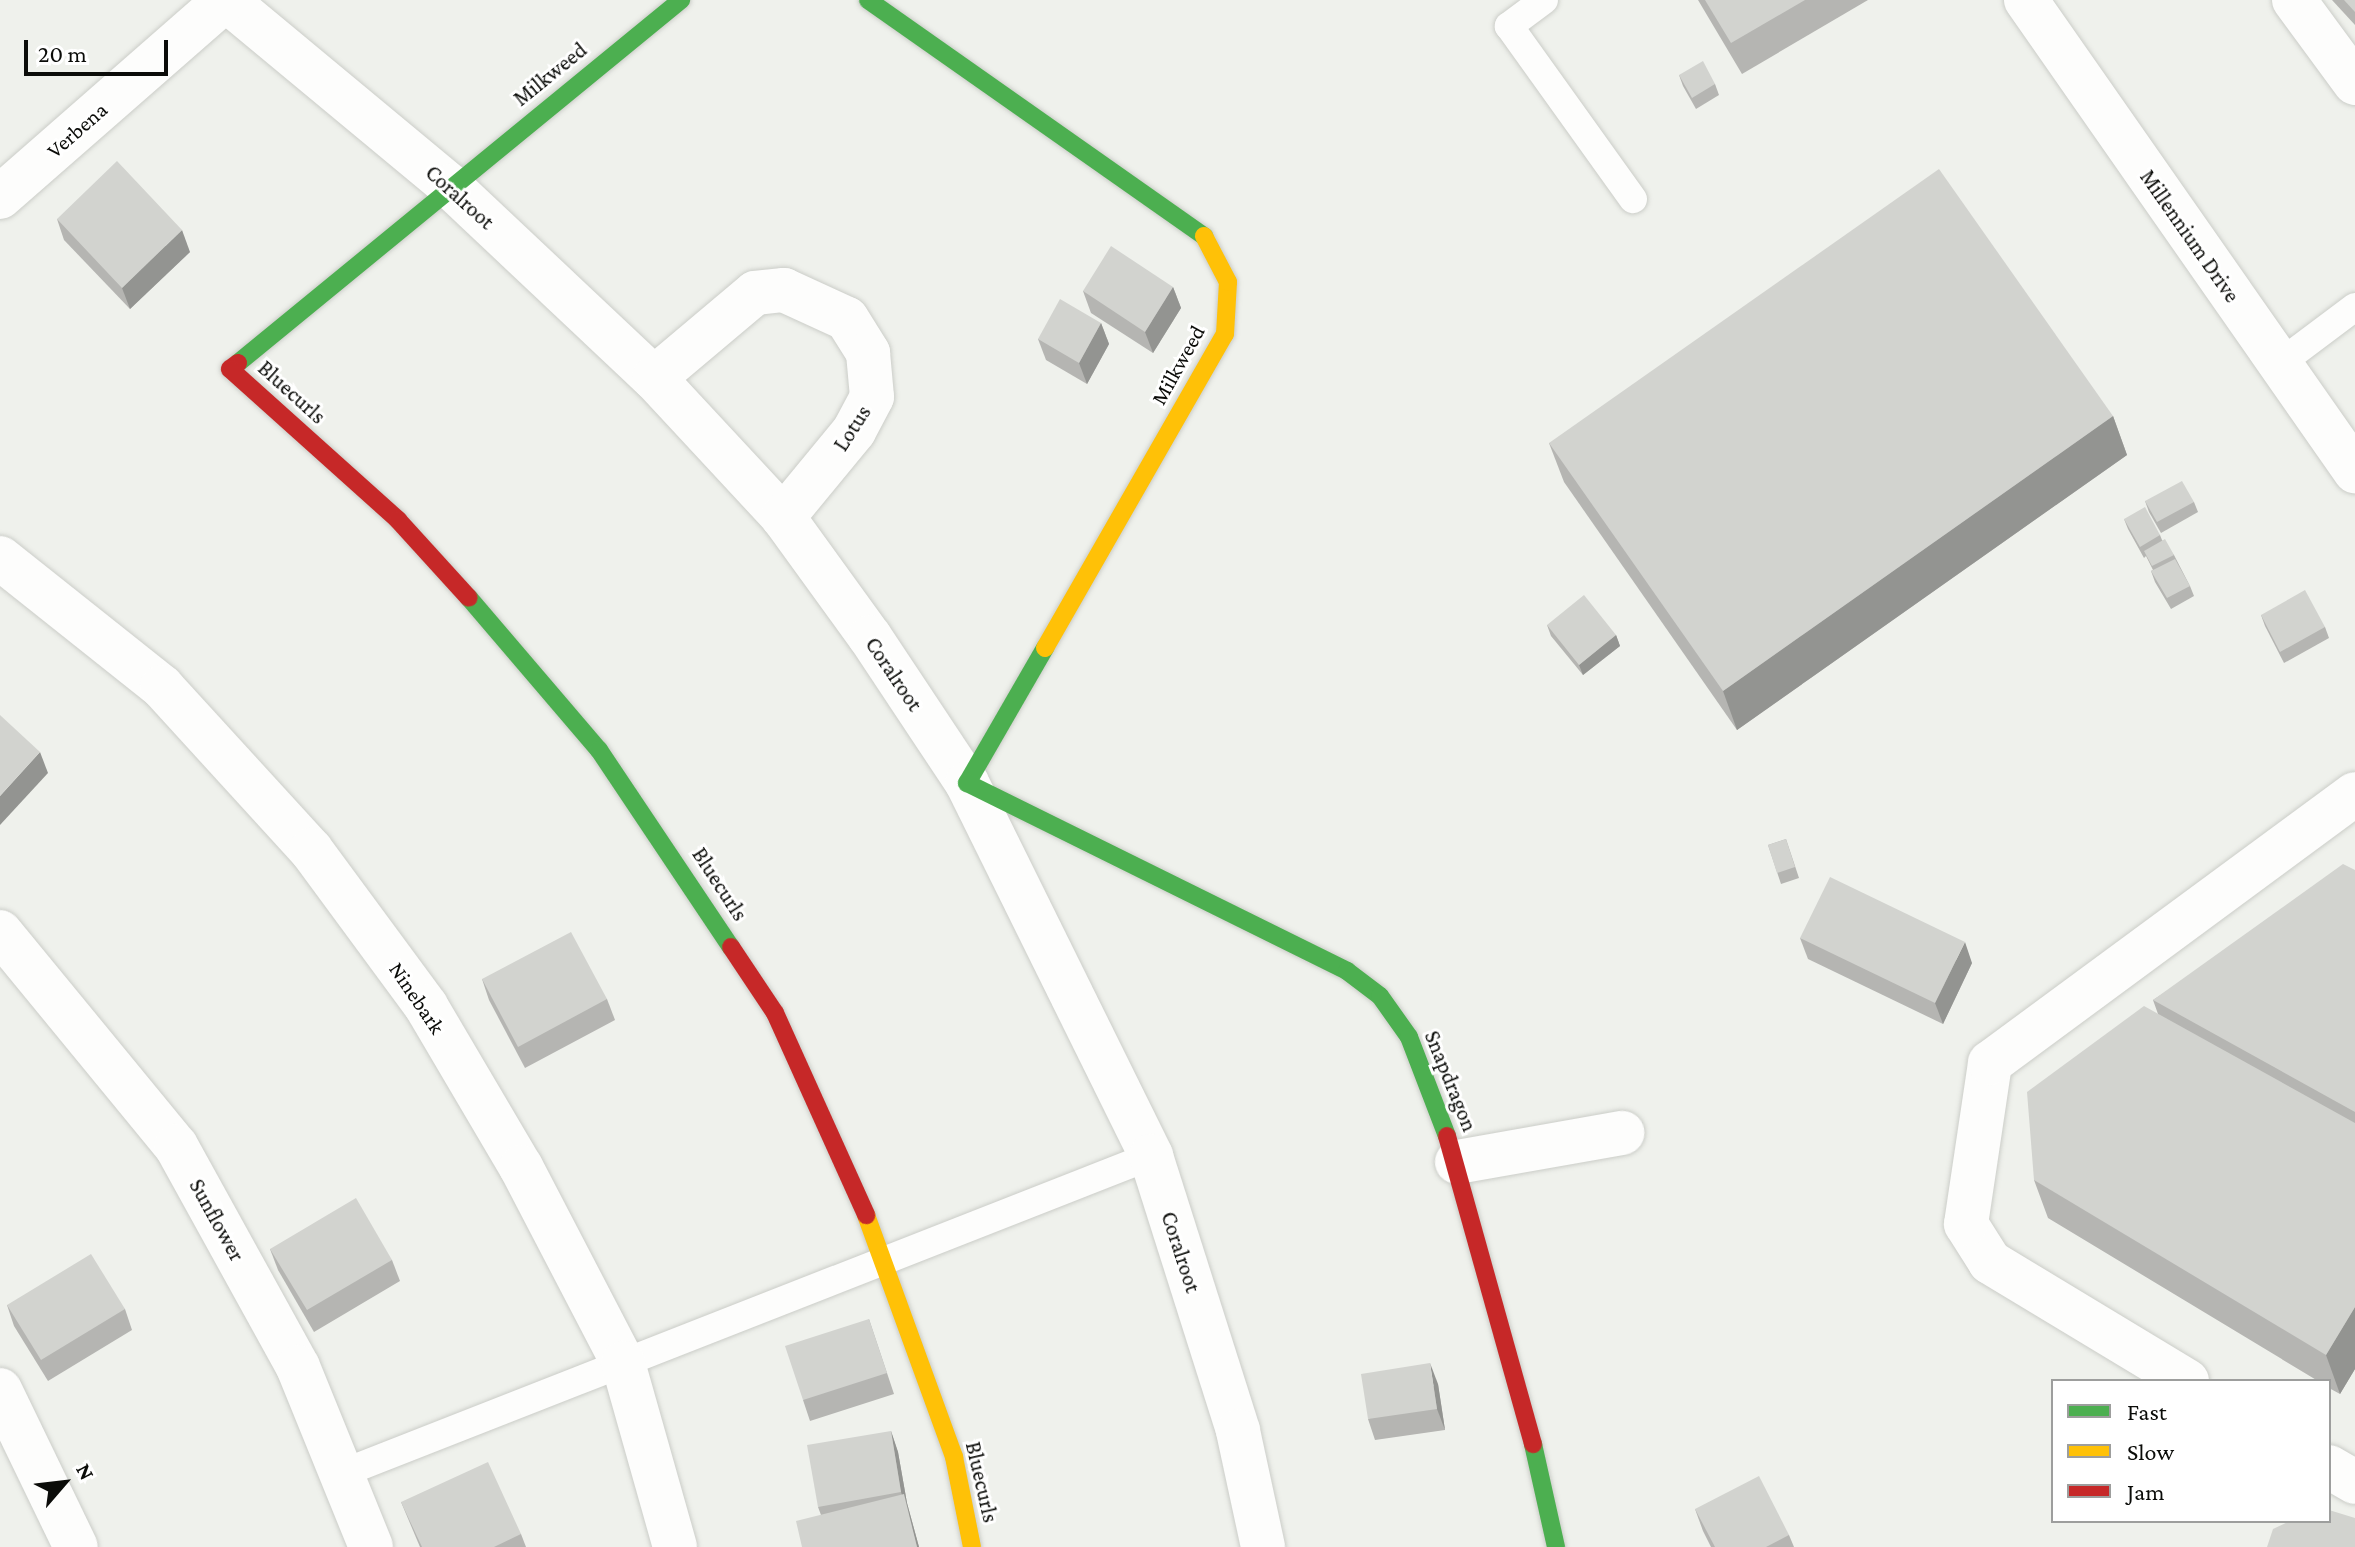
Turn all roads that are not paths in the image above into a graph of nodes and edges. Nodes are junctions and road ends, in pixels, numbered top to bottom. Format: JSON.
{"nodes":[{"id":1,"x":226,"y":0,"type":"edge"},
{"id":2,"x":681,"y":0,"type":"edge"},
{"id":3,"x":868,"y":0,"type":"edge"},
{"id":4,"x":1544,"y":0,"type":"edge"},
{"id":5,"x":2026,"y":0,"type":"edge"},
{"id":6,"x":2294,"y":0,"type":"edge"},
{"id":7,"x":2355,"y":83,"type":"edge"},
{"id":8,"x":450,"y":186,"type":"junction"},
{"id":9,"x":0,"y":197,"type":"edge"},
{"id":10,"x":1633,"y":199,"type":"dead end"},
{"id":11,"x":2355,"y":307,"type":"edge"},
{"id":12,"x":2279,"y":364,"type":"junction"},
{"id":13,"x":230,"y":369,"type":"joint"},
{"id":14,"x":654,"y":378,"type":"junction"},
{"id":15,"x":2355,"y":471,"type":"edge"},
{"id":16,"x":783,"y":517,"type":"junction"},
{"id":17,"x":0,"y":558,"type":"edge"},
{"id":18,"x":967,"y":783,"type":"junction"},
{"id":19,"x":2355,"y":794,"type":"edge"},
{"id":20,"x":0,"y":932,"type":"edge"},
{"id":21,"x":1622,"y":1133,"type":"dead end"},
{"id":22,"x":1151,"y":1156,"type":"junction"},
{"id":23,"x":1457,"y":1162,"type":"junction"},
{"id":24,"x":886,"y":1260,"type":"junction"},
{"id":25,"x":623,"y":1363,"type":"junction"},
{"id":26,"x":2184,"y":1379,"type":"edge"},
{"id":27,"x":0,"y":1390,"type":"edge"},
{"id":28,"x":2331,"y":1468,"type":"edge"},
{"id":29,"x":343,"y":1473,"type":"junction"},
{"id":30,"x":2355,"y":1482,"type":"edge"},
{"id":31,"x":76,"y":1547,"type":"edge"},
{"id":32,"x":371,"y":1547,"type":"edge"},
{"id":33,"x":675,"y":1547,"type":"edge"},
{"id":34,"x":972,"y":1547,"type":"edge"},
{"id":35,"x":1263,"y":1547,"type":"edge"},
{"id":36,"x":1556,"y":1547,"type":"edge"}],
"edges":[{"from":1,"to":8,"type":"street","name":"Coralroot"},
{"from":1,"to":9,"type":"street","name":"Verbena"},
{"from":2,"to":8,"type":"street","name":"Milkweed"},
{"from":3,"to":18,"type":"street","name":"Milkweed"},
{"from":4,"to":10,"type":"lane"},
{"from":5,"to":12,"type":"street","name":"Millennium Drive"},
{"from":6,"to":7,"type":"street"},
{"from":8,"to":13,"type":"street","name":"Milkweed"},
{"from":8,"to":14,"type":"street","name":"Coralroot"},
{"from":11,"to":12,"type":"lane"},
{"from":12,"to":15,"type":"street","name":"Millennium Drive"},
{"from":13,"to":24,"type":"street","name":"Bluecurls"},
{"from":14,"to":16,"type":"street","name":"Coralroot"},
{"from":14,"to":16,"type":"street","name":"Lotus"},
{"from":16,"to":18,"type":"street","name":"Coralroot"},
{"from":17,"to":25,"type":"street","name":"Ninebark"},
{"from":18,"to":22,"type":"street","name":"Coralroot"},
{"from":18,"to":23,"type":"street","name":"Snapdragon"},
{"from":19,"to":26,"type":"street"},
{"from":20,"to":29,"type":"street","name":"Sunflower"},
{"from":21,"to":23,"type":"street"},
{"from":22,"to":24,"type":"lane"},
{"from":22,"to":35,"type":"street","name":"Coralroot"},
{"from":23,"to":36,"type":"street","name":"Snapdragon"},
{"from":24,"to":25,"type":"lane"},
{"from":24,"to":34,"type":"street","name":"Bluecurls"},
{"from":25,"to":29,"type":"lane"},
{"from":25,"to":33,"type":"street","name":"Ninebark"},
{"from":27,"to":31,"type":"street"},
{"from":28,"to":30,"type":"street"},
{"from":29,"to":32,"type":"street","name":"Sunflower"}]}
